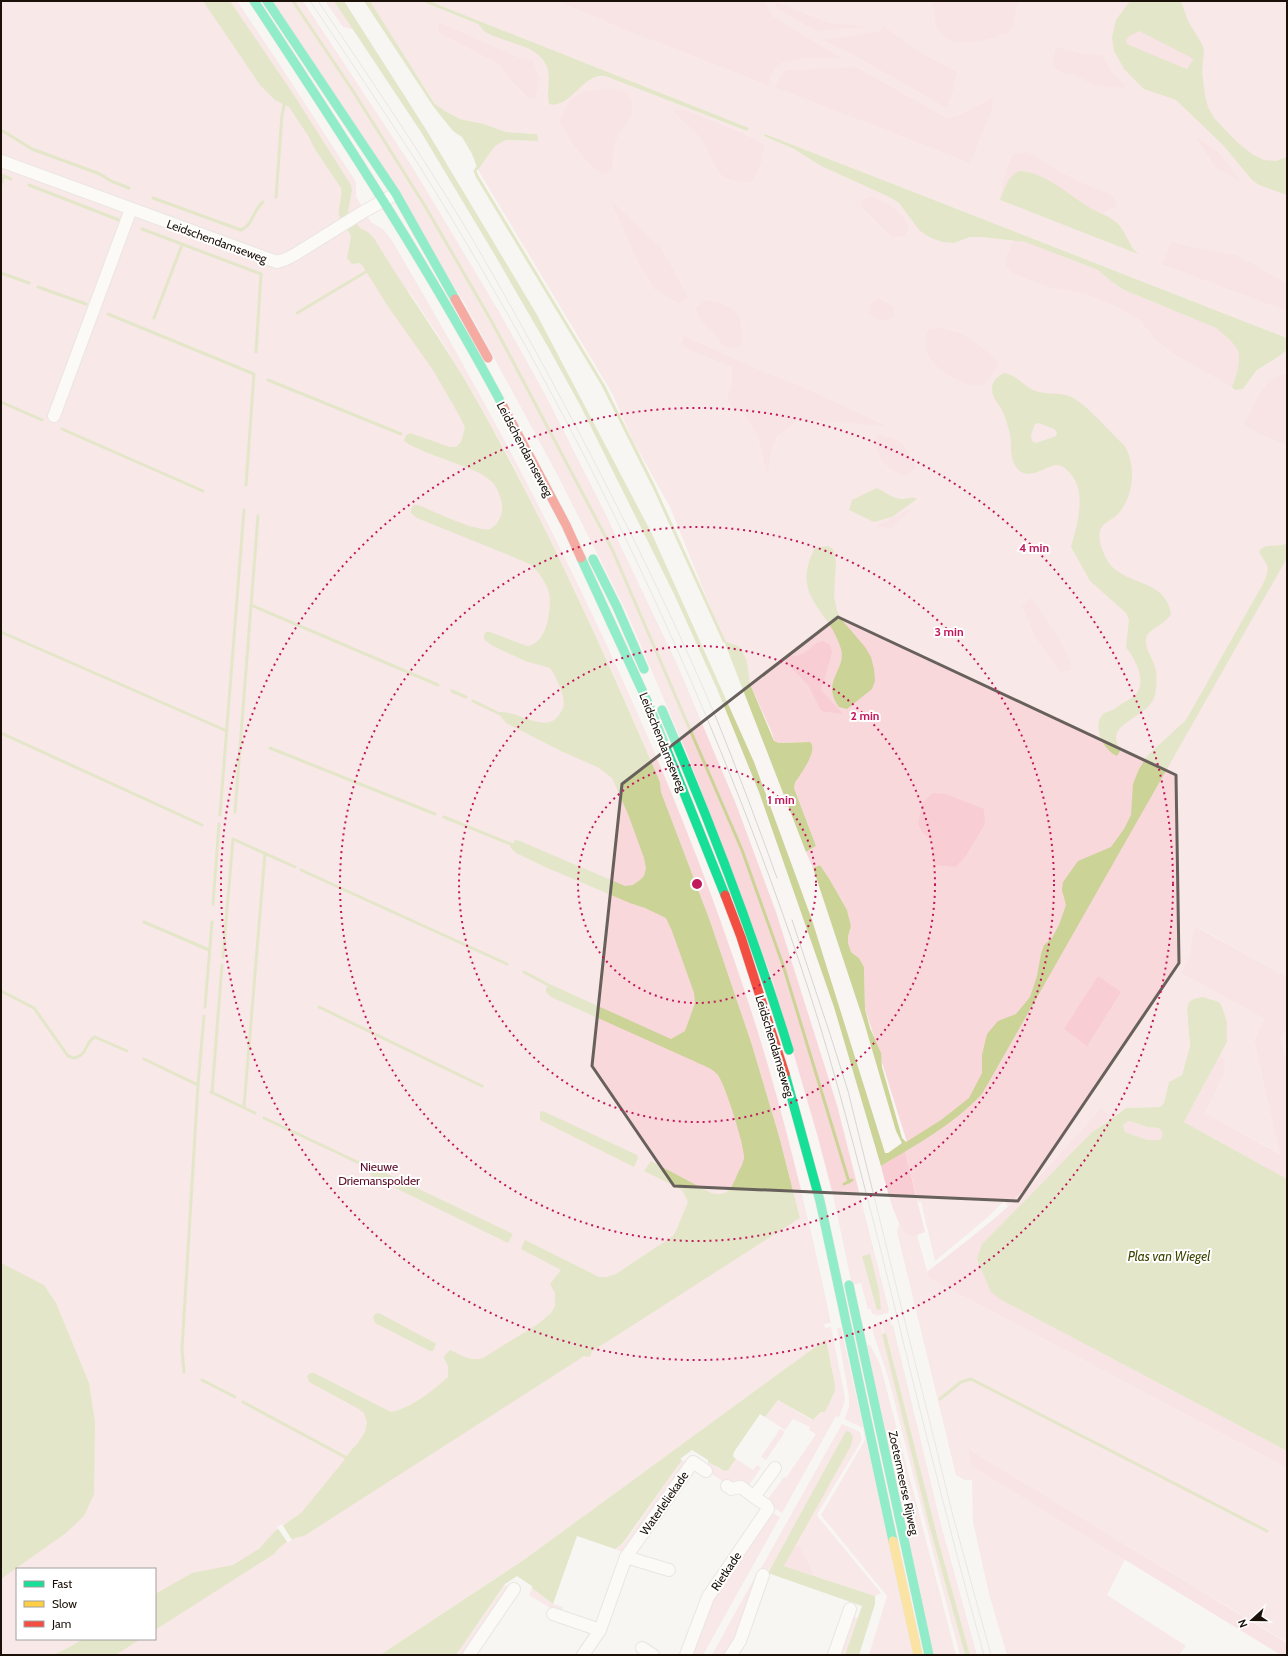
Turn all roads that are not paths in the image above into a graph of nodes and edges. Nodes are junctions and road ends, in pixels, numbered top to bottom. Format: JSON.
{"nodes":[{"id":1,"x":254,"y":1,"type":"edge"},
{"id":2,"x":267,"y":1,"type":"edge"},
{"id":3,"x":1,"y":160,"type":"edge"},
{"id":4,"x":396,"y":194,"type":"junction"},
{"id":5,"x":384,"y":201,"type":"junction"},
{"id":6,"x":131,"y":209,"type":"junction"},
{"id":7,"x":494,"y":368,"type":"dead end"},
{"id":8,"x":54,"y":416,"type":"dead end"},
{"id":9,"x":564,"y":502,"type":"dead end"},
{"id":10,"x":578,"y":530,"type":"dead end"},
{"id":11,"x":589,"y":551,"type":"dead end"},
{"id":12,"x":648,"y":677,"type":"dead end"},
{"id":13,"x":657,"y":698,"type":"dead end"},
{"id":14,"x":791,"y":1057,"type":"dead end"},
{"id":15,"x":847,"y":1276,"type":"dead end"},
{"id":16,"x":846,"y":1323,"type":"joint"},
{"id":17,"x":775,"y":1468,"type":"dead end"},
{"id":18,"x":706,"y":1471,"type":"dead end"},
{"id":19,"x":727,"y":1486,"type":"dead end"},
{"id":20,"x":754,"y":1497,"type":"junction"},
{"id":21,"x":626,"y":1557,"type":"junction"},
{"id":22,"x":669,"y":1570,"type":"dead end"},
{"id":23,"x":763,"y":1575,"type":"dead end"},
{"id":24,"x":514,"y":1589,"type":"dead end"},
{"id":25,"x":850,"y":1609,"type":"dead end"},
{"id":26,"x":553,"y":1614,"type":"dead end"},
{"id":27,"x":600,"y":1630,"type":"junction"},
{"id":28,"x":642,"y":1648,"type":"dead end"},
{"id":29,"x":469,"y":1655,"type":"edge"},
{"id":30,"x":583,"y":1655,"type":"edge"},
{"id":31,"x":653,"y":1655,"type":"edge"},
{"id":32,"x":686,"y":1655,"type":"edge"},
{"id":33,"x":731,"y":1655,"type":"edge"},
{"id":34,"x":834,"y":1655,"type":"edge"},
{"id":35,"x":918,"y":1655,"type":"edge"},
{"id":36,"x":930,"y":1655,"type":"edge"}],
"edges":[{"from":1,"to":5,"type":"main road","name":"Leidschendamseweg"},
{"from":2,"to":4,"type":"main road"},
{"from":3,"to":6,"type":"street","name":"Leidschendamseweg"},
{"from":4,"to":5,"type":"street","name":"Leidschendamseweg"},
{"from":4,"to":7,"type":"main road"},
{"from":5,"to":6,"type":"street","name":"Leidschendamseweg"},
{"from":5,"to":16,"type":"main road","name":"Leidschendamseweg"},
{"from":6,"to":8,"type":"street"},
{"from":9,"to":10,"type":"main road","name":"Leidschendamseweg"},
{"from":11,"to":12,"type":"main road","name":"Leidschendamseweg"},
{"from":13,"to":14,"type":"main road","name":"Leidschendamseweg"},
{"from":15,"to":36,"type":"main road","name":"Zoetermeerse Rijweg"},
{"from":16,"to":35,"type":"main road","name":"Zoetermeerse Rijweg"},
{"from":17,"to":20,"type":"street"},
{"from":18,"to":21,"type":"street","name":"Waterleliekade"},
{"from":19,"to":20,"type":"street","name":"Rietkade"},
{"from":20,"to":32,"type":"street","name":"Rietkade"},
{"from":21,"to":22,"type":"street"},
{"from":21,"to":27,"type":"street","name":"Waterleliekade"},
{"from":23,"to":33,"type":"street"},
{"from":24,"to":29,"type":"street"},
{"from":25,"to":34,"type":"street"},
{"from":26,"to":27,"type":"street"},
{"from":27,"to":30,"type":"street","name":"Waterleliekade"},
{"from":28,"to":31,"type":"street"}]}
